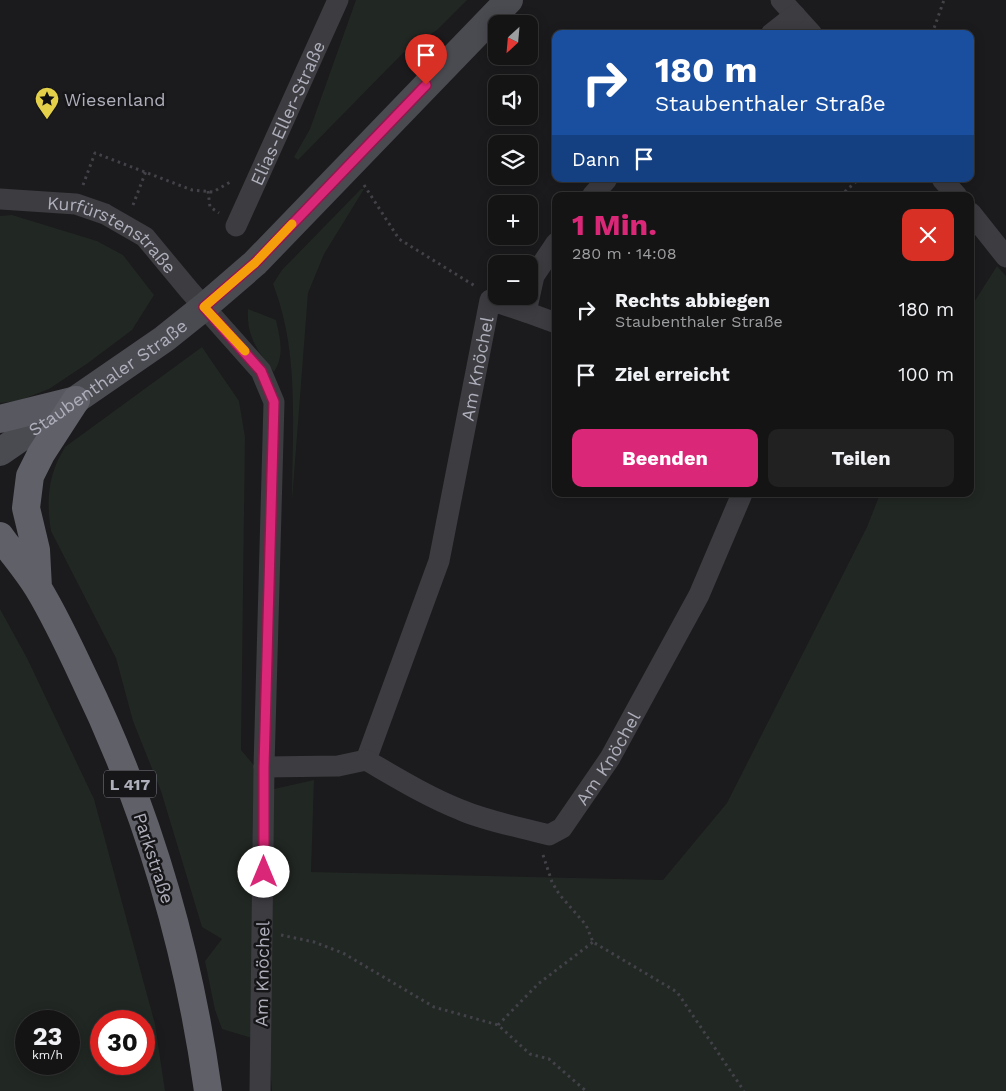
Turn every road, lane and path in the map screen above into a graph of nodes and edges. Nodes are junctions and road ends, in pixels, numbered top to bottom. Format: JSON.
{"nodes":[{"id":1,"x":338,"y":0,"type":"edge"},
{"id":2,"x":509,"y":0,"type":"edge"},
{"id":3,"x":944,"y":0,"type":"edge"},
{"id":4,"x":788,"y":8,"type":"edge"},
{"id":5,"x":774,"y":30,"type":"edge"},
{"id":6,"x":808,"y":30,"type":"edge"},
{"id":7,"x":933,"y":30,"type":"edge"},
{"id":8,"x":350,"y":163,"type":"junction"},
{"id":9,"x":146,"y":171,"type":"junction"},
{"id":10,"x":258,"y":177,"type":"junction"},
{"id":11,"x":604,"y":182,"type":"edge"},
{"id":12,"x":856,"y":182,"type":"edge"},
{"id":13,"x":945,"y":182,"type":"edge"},
{"id":14,"x":595,"y":192,"type":"edge"},
{"id":15,"x":844,"y":192,"type":"edge"},
{"id":16,"x":953,"y":192,"type":"edge"},
{"id":17,"x":0,"y":199,"type":"edge"},
{"id":18,"x":76,"y":204,"type":"junction"},
{"id":19,"x":974,"y":215,"type":"edge"},
{"id":20,"x":126,"y":226,"type":"junction"},
{"id":21,"x":236,"y":226,"type":"dead end"},
{"id":22,"x":998,"y":231,"type":"edge"},
{"id":23,"x":552,"y":249,"type":"edge"},
{"id":24,"x":1006,"y":257,"type":"edge"},
{"id":25,"x":488,"y":298,"type":"edge"},
{"id":26,"x":489,"y":305,"type":"edge"},
{"id":27,"x":505,"y":305,"type":"edge"},
{"id":28,"x":204,"y":307,"type":"junction"},
{"id":29,"x":526,"y":312,"type":"junction"},
{"id":30,"x":552,"y":322,"type":"edge"},
{"id":31,"x":76,"y":400,"type":"junction"},
{"id":32,"x":0,"y":419,"type":"edge"},
{"id":33,"x":0,"y":452,"type":"edge"},
{"id":34,"x":741,"y":497,"type":"edge"},
{"id":35,"x":0,"y":536,"type":"edge"},
{"id":36,"x":38,"y":588,"type":"junction"},
{"id":37,"x":366,"y":760,"type":"junction"},
{"id":38,"x":264,"y":767,"type":"junction"},
{"id":39,"x":541,"y":851,"type":"dead end"},
{"id":40,"x":286,"y":936,"type":"dead end"},
{"id":41,"x":592,"y":942,"type":"junction"},
{"id":42,"x":498,"y":1025,"type":"junction"},
{"id":43,"x":208,"y":1091,"type":"edge"},
{"id":44,"x":260,"y":1091,"type":"edge"},
{"id":45,"x":586,"y":1091,"type":"edge"},
{"id":46,"x":744,"y":1091,"type":"edge"}],
"edges":[{"from":1,"to":10,"type":"street","name":"Elias-Eller-Straße"},
{"from":2,"to":8,"type":"main road","name":"Staubenthaler Straße"},
{"from":3,"to":7,"type":"path"},
{"from":4,"to":5,"type":"street"},
{"from":4,"to":6,"type":"street"},
{"from":8,"to":25,"type":"path"},
{"from":8,"to":28,"type":"main road","name":"Staubenthaler Straße"},
{"from":9,"to":10,"type":"path"},
{"from":9,"to":18,"type":"path"},
{"from":9,"to":20,"type":"path"},
{"from":10,"to":21,"type":"street","name":"Elias-Eller-Straße"},
{"from":11,"to":14,"type":"street"},
{"from":12,"to":15,"type":"path"},
{"from":13,"to":16,"type":"street"},
{"from":17,"to":18,"type":"street","name":"Kurfürstenstraße"},
{"from":18,"to":20,"type":"street","name":"Kurfürstenstraße"},
{"from":19,"to":22,"type":"street"},
{"from":20,"to":28,"type":"street","name":"Kurfürstenstraße"},
{"from":22,"to":24,"type":"street"},
{"from":23,"to":29,"type":"street"},
{"from":26,"to":37,"type":"street","name":"Am Knöchel"},
{"from":27,"to":29,"type":"street","name":"Am Knöchel"},
{"from":28,"to":31,"type":"main road","name":"Staubenthaler Straße"},
{"from":28,"to":38,"type":"street","name":"Am Knöchel"},
{"from":29,"to":30,"type":"street","name":"Am Knöchel"},
{"from":31,"to":32,"type":"main road"},
{"from":31,"to":33,"type":"main road","name":"Staubenthaler Straße"},
{"from":31,"to":36,"type":"highway"},
{"from":34,"to":37,"type":"street","name":"Am Knöchel"},
{"from":35,"to":36,"type":"highway","name":"Parkstraße","number":"L 417"},
{"from":36,"to":43,"type":"highway","name":"Parkstraße","number":"L 417"},
{"from":37,"to":38,"type":"street"},
{"from":38,"to":44,"type":"street","name":"Am Knöchel"},
{"from":39,"to":41,"type":"path"},
{"from":40,"to":42,"type":"path"},
{"from":41,"to":42,"type":"path"},
{"from":41,"to":46,"type":"path"},
{"from":42,"to":45,"type":"path"}]}
